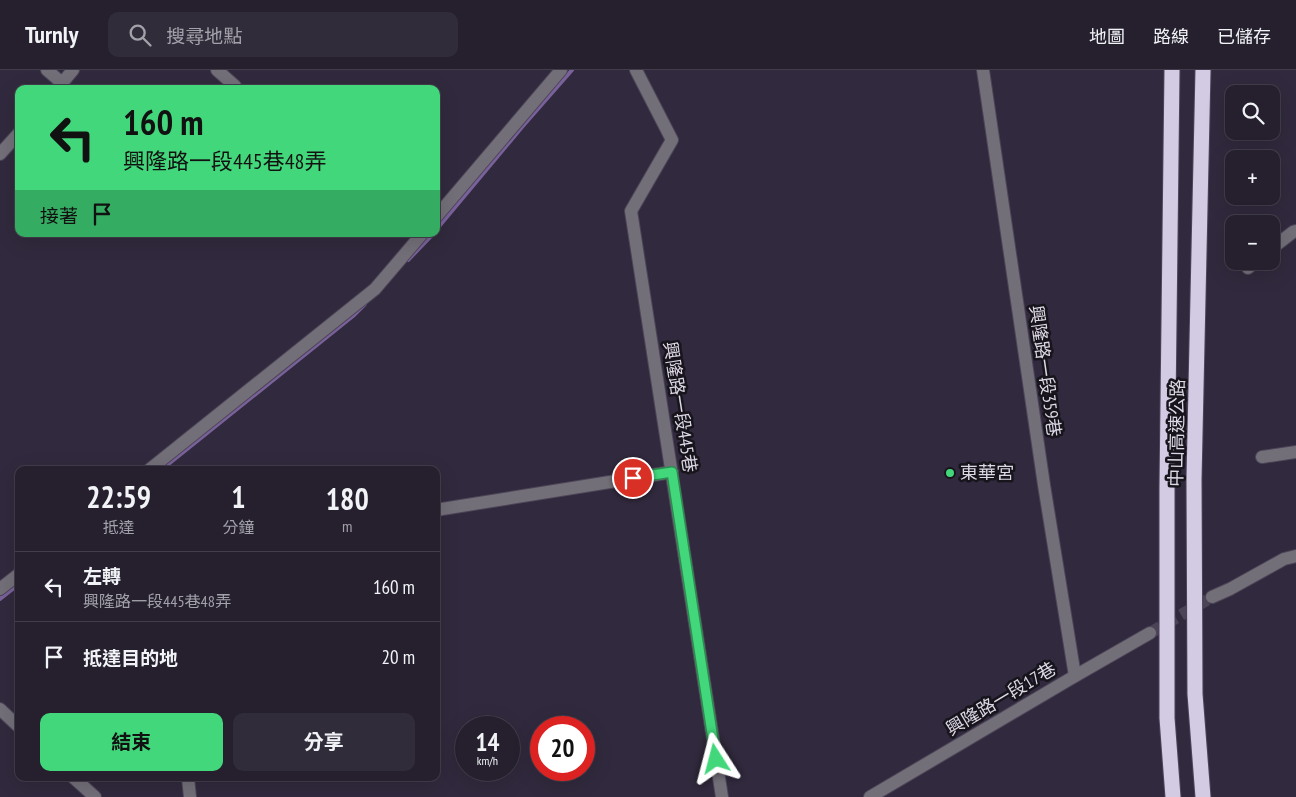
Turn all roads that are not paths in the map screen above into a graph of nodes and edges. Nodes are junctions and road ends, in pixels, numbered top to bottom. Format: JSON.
{"nodes":[{"id":1,"x":47,"y":70,"type":"edge"},
{"id":2,"x":73,"y":70,"type":"edge"},
{"id":3,"x":217,"y":70,"type":"edge"},
{"id":4,"x":561,"y":70,"type":"edge"},
{"id":5,"x":636,"y":70,"type":"edge"},
{"id":6,"x":983,"y":70,"type":"edge"},
{"id":7,"x":1172,"y":70,"type":"edge"},
{"id":8,"x":1203,"y":70,"type":"edge"},
{"id":9,"x":58,"y":85,"type":"edge"},
{"id":10,"x":60,"y":85,"type":"edge"},
{"id":11,"x":234,"y":85,"type":"edge"},
{"id":12,"x":15,"y":137,"type":"edge"},
{"id":13,"x":0,"y":154,"type":"edge"},
{"id":14,"x":440,"y":212,"type":"edge"},
{"id":15,"x":1296,"y":231,"type":"edge"},
{"id":16,"x":419,"y":237,"type":"edge"},
{"id":17,"x":1280,"y":242,"type":"edge"},
{"id":18,"x":1296,"y":452,"type":"edge"},
{"id":19,"x":1262,"y":457,"type":"dead end"},
{"id":20,"x":154,"y":466,"type":"edge"},
{"id":21,"x":672,"y":472,"type":"junction"},
{"id":22,"x":440,"y":509,"type":"edge"},
{"id":23,"x":1296,"y":556,"type":"edge"},
{"id":24,"x":15,"y":577,"type":"edge"},
{"id":25,"x":0,"y":589,"type":"edge"},
{"id":26,"x":1212,"y":597,"type":"tunnel mouth"},
{"id":27,"x":1150,"y":634,"type":"tunnel mouth"},
{"id":28,"x":1075,"y":676,"type":"junction"},
{"id":29,"x":0,"y":709,"type":"edge"},
{"id":30,"x":15,"y":722,"type":"edge"},
{"id":31,"x":77,"y":781,"type":"edge"},
{"id":32,"x":188,"y":781,"type":"edge"},
{"id":33,"x":94,"y":797,"type":"edge"},
{"id":34,"x":190,"y":797,"type":"edge"},
{"id":35,"x":722,"y":797,"type":"edge"},
{"id":36,"x":870,"y":797,"type":"edge"},
{"id":37,"x":1173,"y":797,"type":"edge"},
{"id":38,"x":1203,"y":797,"type":"edge"}],
"edges":[{"from":1,"to":9,"type":"street"},
{"from":2,"to":10,"type":"street"},
{"from":3,"to":11,"type":"street"},
{"from":4,"to":14,"type":"street"},
{"from":5,"to":21,"type":"street","name":"興隆路一段445巷"},
{"from":6,"to":28,"type":"street","name":"興隆路一段359巷"},
{"from":7,"to":37,"type":"highway","name":"中山高速公路"},
{"from":8,"to":38,"type":"highway","name":"中山高速公路"},
{"from":12,"to":13,"type":"street"},
{"from":15,"to":17,"type":"street"},
{"from":16,"to":20,"type":"street"},
{"from":18,"to":19,"type":"street"},
{"from":21,"to":22,"type":"street"},
{"from":21,"to":35,"type":"street","name":"興隆路一段445巷"},
{"from":23,"to":26,"type":"street"},
{"from":24,"to":25,"type":"street"},
{"from":27,"to":28,"type":"street","name":"興隆路一段17巷"},
{"from":28,"to":36,"type":"street","name":"興隆路一段17巷"},
{"from":29,"to":30,"type":"street"},
{"from":31,"to":33,"type":"street"},
{"from":32,"to":34,"type":"street"}]}
